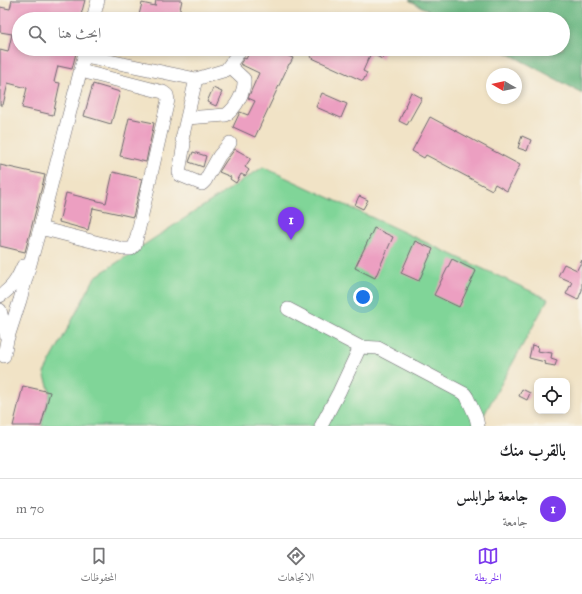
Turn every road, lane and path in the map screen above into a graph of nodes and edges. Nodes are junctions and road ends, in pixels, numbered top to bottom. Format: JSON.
{"nodes":[{"id":1,"x":90,"y":0,"type":"edge"},
{"id":2,"x":98,"y":0,"type":"edge"},
{"id":3,"x":87,"y":12,"type":"edge"},
{"id":4,"x":95,"y":12,"type":"edge"},
{"id":5,"x":82,"y":56,"type":"edge"},
{"id":6,"x":82,"y":56,"type":"edge"},
{"id":7,"x":103,"y":56,"type":"edge"},
{"id":8,"x":236,"y":56,"type":"edge"},
{"id":9,"x":230,"y":66,"type":"junction"},
{"id":10,"x":81,"y":71,"type":"junction"},
{"id":11,"x":196,"y":79,"type":"junction"},
{"id":12,"x":187,"y":118,"type":"junction"},
{"id":13,"x":230,"y":143,"type":"dead end"},
{"id":14,"x":40,"y":228,"type":"junction"},
{"id":15,"x":0,"y":296,"type":"edge"},
{"id":16,"x":288,"y":309,"type":"dead end"},
{"id":17,"x":0,"y":310,"type":"edge"},
{"id":18,"x":4,"y":342,"type":"edge"},
{"id":19,"x":360,"y":347,"type":"junction"},
{"id":20,"x":2,"y":361,"type":"edge"},
{"id":21,"x":321,"y":426,"type":"edge"},
{"id":22,"x":478,"y":426,"type":"edge"}],
"edges":[{"from":1,"to":3,"type":"street"},
{"from":2,"to":4,"type":"street"},
{"from":5,"to":10,"type":"street"},
{"from":6,"to":15,"type":"street"},
{"from":7,"to":11,"type":"street"},
{"from":8,"to":9,"type":"street"},
{"from":9,"to":11,"type":"street"},
{"from":9,"to":12,"type":"street"},
{"from":10,"to":14,"type":"street"},
{"from":10,"to":14,"type":"street"},
{"from":11,"to":12,"type":"street"},
{"from":12,"to":13,"type":"street"},
{"from":14,"to":18,"type":"street"},
{"from":16,"to":19,"type":"street"},
{"from":17,"to":18,"type":"street"},
{"from":18,"to":20,"type":"street"},
{"from":19,"to":21,"type":"street"},
{"from":19,"to":22,"type":"street"}]}
